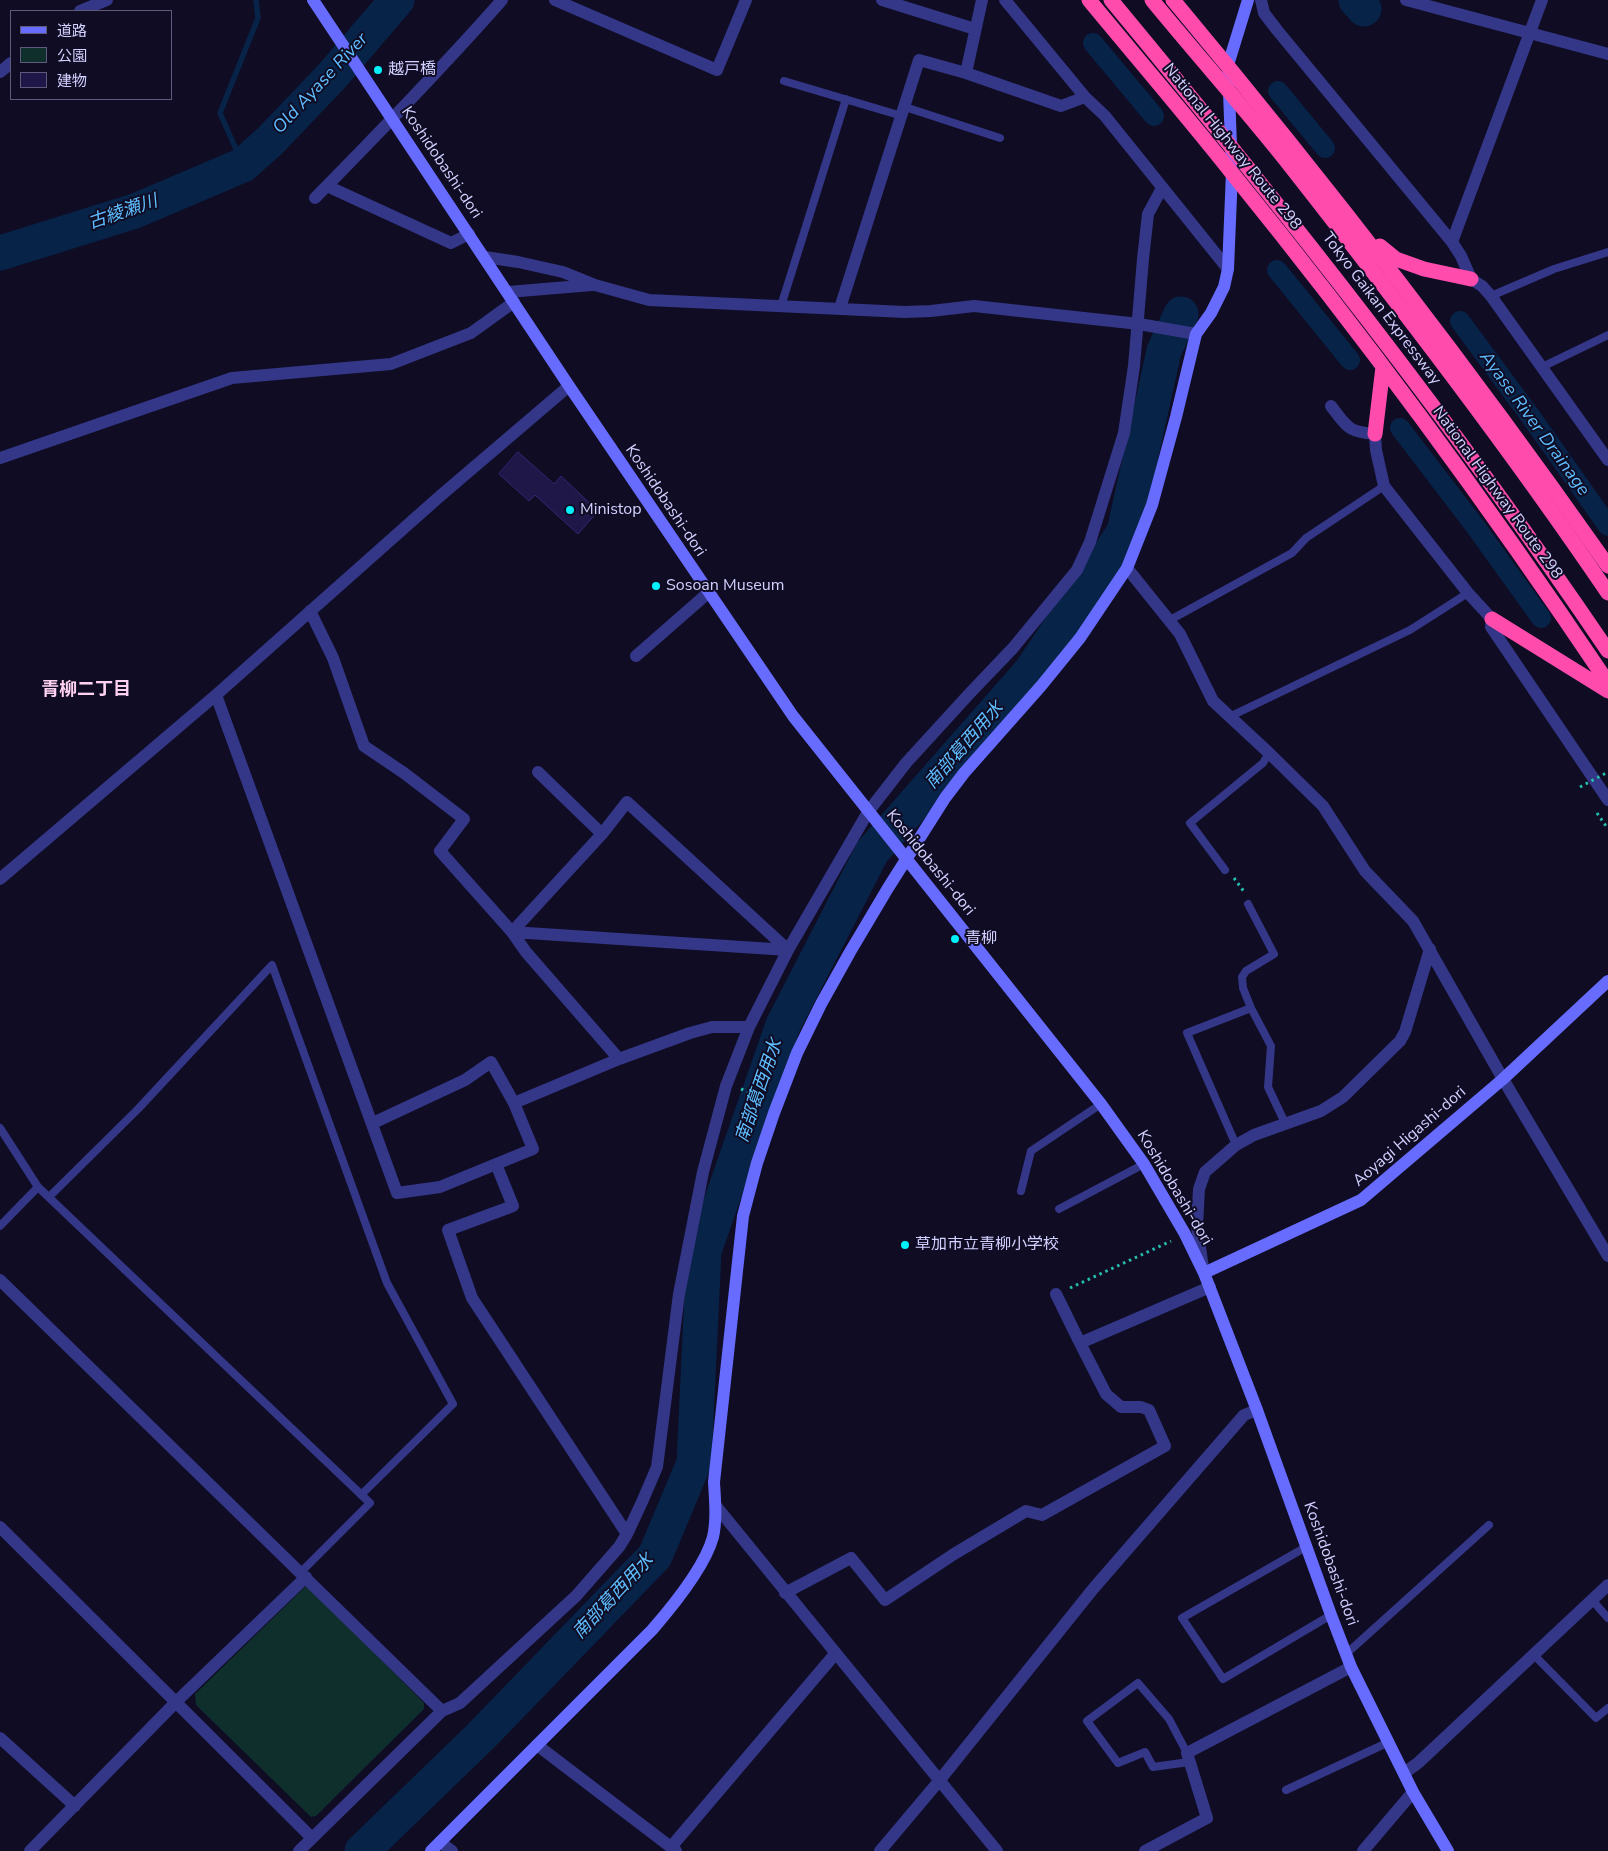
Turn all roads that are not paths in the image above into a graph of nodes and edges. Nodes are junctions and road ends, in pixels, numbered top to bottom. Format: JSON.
{"nodes":[{"id":1,"x":107,"y":0,"type":"edge"},
{"id":2,"x":313,"y":0,"type":"edge"},
{"id":3,"x":502,"y":0,"type":"edge"},
{"id":4,"x":555,"y":0,"type":"edge"},
{"id":5,"x":746,"y":0,"type":"edge"},
{"id":6,"x":882,"y":0,"type":"edge"},
{"id":7,"x":982,"y":0,"type":"edge"},
{"id":8,"x":1005,"y":0,"type":"edge"},
{"id":9,"x":1089,"y":0,"type":"edge"},
{"id":10,"x":1111,"y":0,"type":"edge"},
{"id":11,"x":1152,"y":0,"type":"edge"},
{"id":12,"x":1173,"y":0,"type":"edge"},
{"id":13,"x":1248,"y":0,"type":"edge"},
{"id":14,"x":1261,"y":0,"type":"edge"},
{"id":15,"x":1406,"y":0,"type":"edge"},
{"id":16,"x":1542,"y":0,"type":"edge"},
{"id":17,"x":82,"y":10,"type":"edge"},
{"id":18,"x":975,"y":30,"type":"junction"},
{"id":19,"x":1529,"y":33,"type":"junction"},
{"id":20,"x":1608,"y":54,"type":"edge"},
{"id":21,"x":10,"y":64,"type":"edge"},
{"id":22,"x":1228,"y":65,"type":"junction"},
{"id":23,"x":0,"y":72,"type":"edge"},
{"id":24,"x":966,"y":73,"type":"junction"},
{"id":25,"x":784,"y":81,"type":"dead end"},
{"id":26,"x":1085,"y":97,"type":"junction"},
{"id":27,"x":846,"y":99,"type":"junction"},
{"id":28,"x":904,"y":111,"type":"junction"},
{"id":29,"x":393,"y":120,"type":"junction"},
{"id":30,"x":1000,"y":138,"type":"dead end"},
{"id":31,"x":1232,"y":172,"type":"junction"},
{"id":32,"x":327,"y":186,"type":"junction"},
{"id":33,"x":1162,"y":188,"type":"junction"},
{"id":34,"x":315,"y":198,"type":"dead end"},
{"id":35,"x":1362,"y":233,"type":"junction"},
{"id":36,"x":469,"y":234,"type":"junction"},
{"id":37,"x":1452,"y":242,"type":"junction"},
{"id":38,"x":1608,"y":252,"type":"edge"},
{"id":39,"x":485,"y":257,"type":"junction"},
{"id":40,"x":1228,"y":268,"type":"junction"},
{"id":41,"x":1471,"y":279,"type":"junction"},
{"id":42,"x":595,"y":285,"type":"junction"},
{"id":43,"x":1491,"y":296,"type":"junction"},
{"id":44,"x":511,"y":297,"type":"junction"},
{"id":45,"x":781,"y":306,"type":"junction"},
{"id":46,"x":840,"y":308,"type":"junction"},
{"id":47,"x":1139,"y":324,"type":"junction"},
{"id":48,"x":1196,"y":334,"type":"junction"},
{"id":49,"x":1608,"y":335,"type":"edge"},
{"id":50,"x":1542,"y":366,"type":"junction"},
{"id":51,"x":1383,"y":367,"type":"junction"},
{"id":52,"x":569,"y":386,"type":"junction"},
{"id":53,"x":1331,"y":406,"type":"dead end"},
{"id":54,"x":1375,"y":434,"type":"junction"},
{"id":55,"x":0,"y":458,"type":"edge"},
{"id":56,"x":1608,"y":460,"type":"edge"},
{"id":57,"x":1384,"y":486,"type":"junction"},
{"id":58,"x":1608,"y":566,"type":"edge"},
{"id":59,"x":1127,"y":568,"type":"junction"},
{"id":60,"x":708,"y":592,"type":"junction"},
{"id":61,"x":1468,"y":593,"type":"junction"},
{"id":62,"x":1608,"y":593,"type":"edge"},
{"id":63,"x":310,"y":611,"type":"junction"},
{"id":64,"x":1492,"y":619,"type":"junction"},
{"id":65,"x":1170,"y":620,"type":"junction"},
{"id":66,"x":1608,"y":652,"type":"edge"},
{"id":67,"x":636,"y":656,"type":"dead end"},
{"id":68,"x":1608,"y":682,"type":"edge"},
{"id":69,"x":1608,"y":691,"type":"edge"},
{"id":70,"x":216,"y":694,"type":"junction"},
{"id":71,"x":1229,"y":717,"type":"junction"},
{"id":72,"x":1269,"y":753,"type":"junction"},
{"id":73,"x":538,"y":772,"type":"dead end"},
{"id":74,"x":1608,"y":800,"type":"edge"},
{"id":75,"x":871,"y":815,"type":"junction"},
{"id":76,"x":602,"y":834,"type":"junction"},
{"id":77,"x":904,"y":856,"type":"junction"},
{"id":78,"x":1225,"y":870,"type":"road end"},
{"id":79,"x":0,"y":879,"type":"edge"},
{"id":80,"x":1248,"y":904,"type":"road end"},
{"id":81,"x":512,"y":932,"type":"junction"},
{"id":82,"x":1430,"y":949,"type":"junction"},
{"id":83,"x":788,"y":950,"type":"junction"},
{"id":84,"x":1608,"y":981,"type":"edge"},
{"id":85,"x":1251,"y":1008,"type":"junction"},
{"id":86,"x":749,"y":1027,"type":"junction"},
{"id":87,"x":619,"y":1059,"type":"junction"},
{"id":88,"x":1503,"y":1079,"type":"junction"},
{"id":89,"x":514,"y":1103,"type":"junction"},
{"id":90,"x":1101,"y":1104,"type":"junction"},
{"id":91,"x":1286,"y":1122,"type":"junction"},
{"id":92,"x":373,"y":1123,"type":"junction"},
{"id":93,"x":0,"y":1128,"type":"edge"},
{"id":94,"x":1236,"y":1146,"type":"junction"},
{"id":95,"x":496,"y":1164,"type":"junction"},
{"id":96,"x":1144,"y":1164,"type":"junction"},
{"id":97,"x":38,"y":1187,"type":"junction"},
{"id":98,"x":1021,"y":1191,"type":"dead end"},
{"id":99,"x":49,"y":1197,"type":"junction"},
{"id":100,"x":1060,"y":1209,"type":"dead end"},
{"id":101,"x":0,"y":1226,"type":"edge"},
{"id":102,"x":1608,"y":1256,"type":"edge"},
{"id":103,"x":1204,"y":1273,"type":"junction"},
{"id":104,"x":0,"y":1280,"type":"edge"},
{"id":105,"x":1210,"y":1288,"type":"junction"},
{"id":106,"x":1056,"y":1294,"type":"road end"},
{"id":107,"x":1080,"y":1343,"type":"junction"},
{"id":108,"x":1257,"y":1410,"type":"junction"},
{"id":109,"x":361,"y":1495,"type":"junction"},
{"id":110,"x":716,"y":1506,"type":"junction"},
{"id":111,"x":1489,"y":1525,"type":"dead end"},
{"id":112,"x":0,"y":1526,"type":"edge"},
{"id":113,"x":627,"y":1534,"type":"junction"},
{"id":114,"x":1306,"y":1547,"type":"junction"},
{"id":115,"x":304,"y":1574,"type":"junction"},
{"id":116,"x":1608,"y":1585,"type":"edge"},
{"id":117,"x":786,"y":1593,"type":"junction"},
{"id":118,"x":1592,"y":1600,"type":"junction"},
{"id":119,"x":1330,"y":1615,"type":"junction"},
{"id":120,"x":1608,"y":1618,"type":"edge"},
{"id":121,"x":835,"y":1654,"type":"junction"},
{"id":122,"x":1346,"y":1654,"type":"junction"},
{"id":123,"x":1533,"y":1654,"type":"junction"},
{"id":124,"x":1352,"y":1667,"type":"junction"},
{"id":125,"x":177,"y":1701,"type":"junction"},
{"id":126,"x":1608,"y":1708,"type":"edge"},
{"id":127,"x":442,"y":1711,"type":"junction"},
{"id":128,"x":0,"y":1738,"type":"edge"},
{"id":129,"x":1388,"y":1742,"type":"junction"},
{"id":130,"x":537,"y":1744,"type":"junction"},
{"id":131,"x":1188,"y":1757,"type":"junction"},
{"id":132,"x":1404,"y":1773,"type":"junction"},
{"id":133,"x":939,"y":1781,"type":"junction"},
{"id":134,"x":1286,"y":1790,"type":"dead end"},
{"id":135,"x":1413,"y":1792,"type":"junction"},
{"id":136,"x":75,"y":1806,"type":"junction"},
{"id":137,"x":312,"y":1838,"type":"junction"},
{"id":138,"x":435,"y":1846,"type":"edge"},
{"id":139,"x":674,"y":1849,"type":"edge"},
{"id":140,"x":30,"y":1851,"type":"edge"},
{"id":141,"x":299,"y":1851,"type":"edge"},
{"id":142,"x":452,"y":1851,"type":"edge"},
{"id":143,"x":880,"y":1851,"type":"edge"},
{"id":144,"x":998,"y":1851,"type":"edge"},
{"id":145,"x":1145,"y":1851,"type":"edge"},
{"id":146,"x":1363,"y":1851,"type":"edge"},
{"id":147,"x":1448,"y":1851,"type":"edge"}],
"edges":[{"from":1,"to":17,"type":"street"},
{"from":2,"to":29,"type":"street","name":"Koshidobashi-dori"},
{"from":3,"to":29,"type":"street"},
{"from":4,"to":5,"type":"street"},
{"from":6,"to":18,"type":"street"},
{"from":7,"to":18,"type":"street"},
{"from":8,"to":26,"type":"street"},
{"from":9,"to":31,"type":"highway","name":"National Highway Route 298"},
{"from":10,"to":66,"type":"highway","name":"Tokyo Gaikan Expressway","bridge":true},
{"from":11,"to":62,"type":"highway","name":"Tokyo Gaikan Expressway","bridge":true},
{"from":12,"to":22,"type":"highway"},
{"from":13,"to":22,"type":"street"},
{"from":14,"to":37,"type":"street"},
{"from":15,"to":19,"type":"street"},
{"from":16,"to":19,"type":"street"},
{"from":18,"to":24,"type":"street"},
{"from":19,"to":20,"type":"street"},
{"from":19,"to":37,"type":"street"},
{"from":21,"to":23,"type":"street"},
{"from":22,"to":31,"type":"street"},
{"from":22,"to":35,"type":"highway"},
{"from":24,"to":26,"type":"street"},
{"from":24,"to":28,"type":"street"},
{"from":25,"to":27,"type":"lane"},
{"from":26,"to":33,"type":"street"},
{"from":27,"to":28,"type":"lane"},
{"from":27,"to":45,"type":"lane"},
{"from":28,"to":30,"type":"lane"},
{"from":28,"to":46,"type":"street"},
{"from":29,"to":32,"type":"street"},
{"from":29,"to":36,"type":"street","name":"Koshidobashi-dori"},
{"from":31,"to":40,"type":"street"},
{"from":31,"to":51,"type":"highway","name":"National Highway Route 298"},
{"from":32,"to":34,"type":"street"},
{"from":32,"to":36,"type":"street"},
{"from":33,"to":40,"type":"street"},
{"from":33,"to":47,"type":"street"},
{"from":35,"to":41,"type":"highway"},
{"from":35,"to":58,"type":"highway"},
{"from":36,"to":39,"type":"street","name":"Koshidobashi-dori"},
{"from":37,"to":41,"type":"street"},
{"from":38,"to":43,"type":"lane"},
{"from":39,"to":42,"type":"street"},
{"from":39,"to":44,"type":"street","name":"Koshidobashi-dori"},
{"from":40,"to":48,"type":"street"},
{"from":41,"to":43,"type":"street"},
{"from":42,"to":44,"type":"street"},
{"from":42,"to":45,"type":"street"},
{"from":43,"to":50,"type":"street"},
{"from":44,"to":52,"type":"street","name":"Koshidobashi-dori"},
{"from":44,"to":55,"type":"street"},
{"from":45,"to":46,"type":"street"},
{"from":46,"to":47,"type":"street"},
{"from":47,"to":48,"type":"street"},
{"from":47,"to":75,"type":"street"},
{"from":48,"to":59,"type":"street"},
{"from":49,"to":50,"type":"lane"},
{"from":50,"to":56,"type":"street"},
{"from":51,"to":54,"type":"highway"},
{"from":51,"to":68,"type":"highway","name":"National Highway Route 298"},
{"from":52,"to":60,"type":"street","name":"Koshidobashi-dori"},
{"from":52,"to":63,"type":"street"},
{"from":53,"to":54,"type":"street"},
{"from":54,"to":57,"type":"street"},
{"from":57,"to":61,"type":"street"},
{"from":57,"to":65,"type":"lane"},
{"from":59,"to":65,"type":"street"},
{"from":59,"to":77,"type":"street"},
{"from":60,"to":67,"type":"street"},
{"from":60,"to":75,"type":"street","name":"Koshidobashi-dori"},
{"from":61,"to":64,"type":"street"},
{"from":61,"to":71,"type":"lane"},
{"from":63,"to":70,"type":"street"},
{"from":63,"to":81,"type":"street"},
{"from":64,"to":69,"type":"highway"},
{"from":64,"to":74,"type":"street"},
{"from":65,"to":71,"type":"street"},
{"from":70,"to":79,"type":"street"},
{"from":70,"to":92,"type":"street"},
{"from":71,"to":72,"type":"street"},
{"from":72,"to":78,"type":"lane"},
{"from":72,"to":82,"type":"street"},
{"from":73,"to":76,"type":"street"},
{"from":75,"to":77,"type":"street","name":"Koshidobashi-dori"},
{"from":75,"to":83,"type":"street"},
{"from":76,"to":81,"type":"street"},
{"from":76,"to":83,"type":"street"},
{"from":77,"to":90,"type":"street","name":"Koshidobashi-dori"},
{"from":77,"to":110,"type":"street"},
{"from":80,"to":85,"type":"lane"},
{"from":81,"to":83,"type":"street"},
{"from":81,"to":87,"type":"street"},
{"from":82,"to":88,"type":"street"},
{"from":82,"to":91,"type":"street"},
{"from":83,"to":86,"type":"street"},
{"from":84,"to":88,"type":"street","name":"Aoyagi Higashi-dori"},
{"from":85,"to":91,"type":"lane"},
{"from":85,"to":94,"type":"lane"},
{"from":86,"to":87,"type":"street"},
{"from":86,"to":113,"type":"street"},
{"from":87,"to":89,"type":"street"},
{"from":88,"to":102,"type":"street"},
{"from":88,"to":103,"type":"street","name":"Aoyagi Higashi-dori"},
{"from":89,"to":92,"type":"street"},
{"from":89,"to":95,"type":"street"},
{"from":90,"to":96,"type":"street","name":"Koshidobashi-dori"},
{"from":90,"to":98,"type":"lane"},
{"from":91,"to":94,"type":"street"},
{"from":92,"to":95,"type":"street"},
{"from":93,"to":97,"type":"lane"},
{"from":94,"to":103,"type":"street"},
{"from":95,"to":113,"type":"street"},
{"from":96,"to":100,"type":"lane"},
{"from":96,"to":103,"type":"street","name":"Koshidobashi-dori"},
{"from":97,"to":99,"type":"lane"},
{"from":97,"to":101,"type":"lane"},
{"from":99,"to":109,"type":"lane"},
{"from":99,"to":109,"type":"lane"},
{"from":103,"to":105,"type":"street","name":"Koshidobashi-dori"},
{"from":104,"to":115,"type":"street"},
{"from":105,"to":107,"type":"street"},
{"from":105,"to":108,"type":"street","name":"Koshidobashi-dori"},
{"from":106,"to":107,"type":"street"},
{"from":107,"to":117,"type":"street"},
{"from":108,"to":114,"type":"street","name":"Koshidobashi-dori"},
{"from":108,"to":133,"type":"street"},
{"from":109,"to":115,"type":"lane"},
{"from":110,"to":117,"type":"street"},
{"from":110,"to":130,"type":"street"},
{"from":111,"to":122,"type":"lane"},
{"from":112,"to":125,"type":"street"},
{"from":113,"to":127,"type":"street"},
{"from":114,"to":119,"type":"street","name":"Koshidobashi-dori"},
{"from":114,"to":119,"type":"lane"},
{"from":115,"to":125,"type":"street"},
{"from":115,"to":127,"type":"street"},
{"from":116,"to":118,"type":"street"},
{"from":117,"to":121,"type":"street"},
{"from":118,"to":120,"type":"lane"},
{"from":118,"to":123,"type":"street"},
{"from":119,"to":122,"type":"street","name":"Koshidobashi-dori"},
{"from":121,"to":133,"type":"street"},
{"from":121,"to":139,"type":"street"},
{"from":122,"to":124,"type":"street","name":"Koshidobashi-dori"},
{"from":123,"to":126,"type":"lane"},
{"from":123,"to":132,"type":"street"},
{"from":124,"to":129,"type":"street","name":"Koshidobashi-dori"},
{"from":124,"to":131,"type":"street"},
{"from":125,"to":136,"type":"street"},
{"from":125,"to":137,"type":"street"},
{"from":127,"to":137,"type":"street"},
{"from":128,"to":136,"type":"street"},
{"from":129,"to":132,"type":"street","name":"Koshidobashi-dori"},
{"from":129,"to":134,"type":"lane"},
{"from":130,"to":138,"type":"street"},
{"from":130,"to":139,"type":"street"},
{"from":131,"to":131,"type":"lane"},
{"from":131,"to":145,"type":"street"},
{"from":132,"to":135,"type":"street","name":"Koshidobashi-dori"},
{"from":133,"to":143,"type":"street"},
{"from":133,"to":144,"type":"street"},
{"from":135,"to":146,"type":"street"},
{"from":135,"to":147,"type":"street","name":"Koshidobashi-dori"},
{"from":136,"to":140,"type":"street"},
{"from":137,"to":141,"type":"street"},
{"from":138,"to":142,"type":"street"}]}
